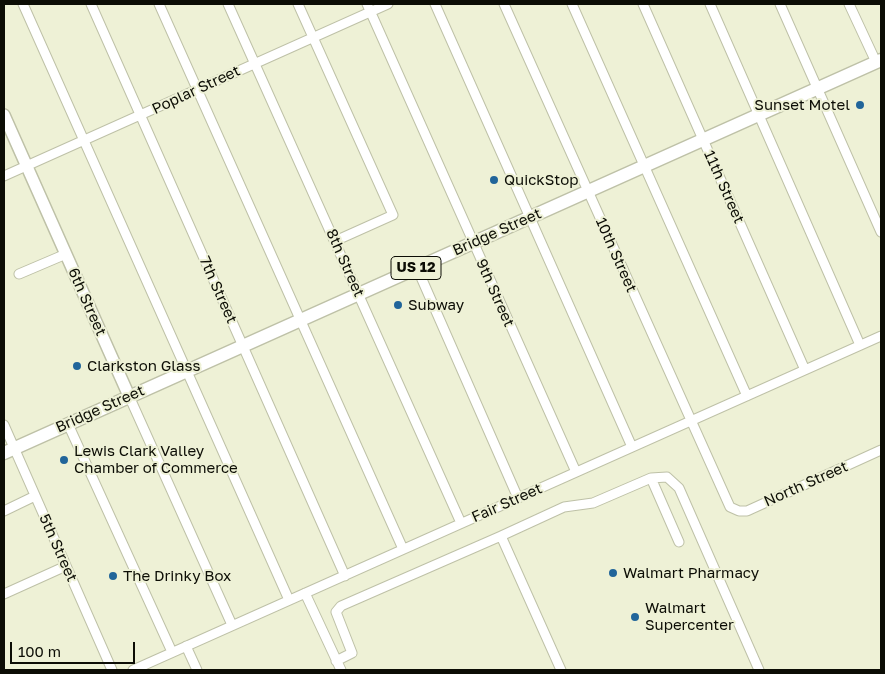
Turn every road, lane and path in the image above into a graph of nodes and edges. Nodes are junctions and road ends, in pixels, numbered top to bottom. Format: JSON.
{"nodes":[{"id":1,"x":23,"y":4,"type":"edge"},
{"id":2,"x":91,"y":4,"type":"edge"},
{"id":3,"x":159,"y":4,"type":"edge"},
{"id":4,"x":228,"y":4,"type":"edge"},
{"id":5,"x":298,"y":4,"type":"edge"},
{"id":6,"x":388,"y":4,"type":"edge"},
{"id":7,"x":435,"y":4,"type":"edge"},
{"id":8,"x":504,"y":4,"type":"edge"},
{"id":9,"x":572,"y":4,"type":"edge"},
{"id":10,"x":642,"y":4,"type":"edge"},
{"id":11,"x":710,"y":4,"type":"edge"},
{"id":12,"x":780,"y":4,"type":"edge"},
{"id":13,"x":850,"y":4,"type":"edge"},
{"id":14,"x":368,"y":8,"type":"edge"},
{"id":15,"x":313,"y":37,"type":"junction"},
{"id":16,"x":879,"y":61,"type":"edge"},
{"id":17,"x":255,"y":63,"type":"junction"},
{"id":18,"x":817,"y":88,"type":"junction"},
{"id":19,"x":197,"y":89,"type":"junction"},
{"id":20,"x":760,"y":114,"type":"junction"},
{"id":21,"x":141,"y":115,"type":"junction"},
{"id":22,"x":4,"y":116,"type":"edge"},
{"id":23,"x":703,"y":139,"type":"junction"},
{"id":24,"x":84,"y":140,"type":"junction"},
{"id":25,"x":26,"y":166,"type":"junction"},
{"id":26,"x":644,"y":166,"type":"junction"},
{"id":27,"x":4,"y":176,"type":"edge"},
{"id":28,"x":588,"y":191,"type":"junction"},
{"id":29,"x":530,"y":217,"type":"junction"},
{"id":30,"x":881,"y":232,"type":"edge"},
{"id":31,"x":335,"y":241,"type":"junction"},
{"id":32,"x":473,"y":243,"type":"junction"},
{"id":33,"x":66,"y":254,"type":"junction"},
{"id":34,"x":416,"y":268,"type":"junction"},
{"id":35,"x":19,"y":274,"type":"dead end"},
{"id":36,"x":358,"y":293,"type":"junction"},
{"id":37,"x":300,"y":320,"type":"junction"},
{"id":38,"x":881,"y":336,"type":"edge"},
{"id":39,"x":860,"y":345,"type":"junction"},
{"id":40,"x":243,"y":346,"type":"junction"},
{"id":41,"x":805,"y":370,"type":"junction"},
{"id":42,"x":187,"y":371,"type":"junction"},
{"id":43,"x":129,"y":396,"type":"junction"},
{"id":44,"x":747,"y":396,"type":"junction"},
{"id":45,"x":691,"y":421,"type":"junction"},
{"id":46,"x":68,"y":424,"type":"junction"},
{"id":47,"x":4,"y":425,"type":"edge"},
{"id":48,"x":632,"y":447,"type":"junction"},
{"id":49,"x":881,"y":450,"type":"edge"},
{"id":50,"x":9,"y":451,"type":"edge"},
{"id":51,"x":576,"y":472,"type":"junction"},
{"id":52,"x":651,"y":478,"type":"junction"},
{"id":53,"x":35,"y":496,"type":"junction"},
{"id":54,"x":518,"y":498,"type":"junction"},
{"id":55,"x":730,"y":507,"type":"joint"},
{"id":56,"x":4,"y":511,"type":"edge"},
{"id":57,"x":461,"y":523,"type":"junction"},
{"id":58,"x":501,"y":536,"type":"junction"},
{"id":59,"x":679,"y":542,"type":"dead end"},
{"id":60,"x":403,"y":549,"type":"junction"},
{"id":61,"x":66,"y":566,"type":"junction"},
{"id":62,"x":345,"y":576,"type":"junction"},
{"id":63,"x":305,"y":593,"type":"junction"},
{"id":64,"x":4,"y":594,"type":"edge"},
{"id":65,"x":289,"y":600,"type":"junction"},
{"id":66,"x":232,"y":625,"type":"junction"},
{"id":67,"x":186,"y":646,"type":"junction"},
{"id":68,"x":172,"y":652,"type":"junction"},
{"id":69,"x":336,"y":661,"type":"junction"},
{"id":70,"x":112,"y":670,"type":"edge"},
{"id":71,"x":133,"y":670,"type":"edge"},
{"id":72,"x":197,"y":670,"type":"edge"},
{"id":73,"x":341,"y":670,"type":"edge"},
{"id":74,"x":561,"y":670,"type":"edge"},
{"id":75,"x":758,"y":670,"type":"edge"}],
"edges":[{"from":1,"to":24,"type":"street"},
{"from":2,"to":21,"type":"street","name":"7th Street"},
{"from":3,"to":19,"type":"street"},
{"from":4,"to":17,"type":"street","name":"8th Street"},
{"from":5,"to":15,"type":"street"},
{"from":6,"to":14,"type":"street","name":"Poplar Street"},
{"from":7,"to":29,"type":"street"},
{"from":8,"to":28,"type":"street","name":"10th Street"},
{"from":9,"to":26,"type":"street"},
{"from":10,"to":23,"type":"street","name":"11th Street"},
{"from":11,"to":20,"type":"street"},
{"from":12,"to":18,"type":"street"},
{"from":13,"to":16,"type":"street"},
{"from":14,"to":15,"type":"street","name":"Poplar Street"},
{"from":14,"to":32,"type":"street","name":"9th Street"},
{"from":15,"to":17,"type":"street","name":"Poplar Street"},
{"from":15,"to":31,"type":"street"},
{"from":16,"to":18,"type":"highway","name":"Bridge Street","number":"US 12"},
{"from":17,"to":19,"type":"street","name":"Poplar Street"},
{"from":17,"to":31,"type":"street","name":"8th Street"},
{"from":18,"to":20,"type":"highway","name":"Bridge Street","number":"US 12"},
{"from":18,"to":30,"type":"street"},
{"from":19,"to":21,"type":"street","name":"Poplar Street"},
{"from":19,"to":37,"type":"street"},
{"from":20,"to":23,"type":"highway","name":"Bridge Street","number":"US 12"},
{"from":20,"to":39,"type":"street"},
{"from":21,"to":24,"type":"street","name":"Poplar Street"},
{"from":21,"to":40,"type":"street","name":"7th Street"},
{"from":22,"to":25,"type":"main road","name":"6th Street"},
{"from":23,"to":26,"type":"highway","name":"Bridge Street","number":"US 12"},
{"from":23,"to":41,"type":"street","name":"11th Street"},
{"from":24,"to":25,"type":"street","name":"Poplar Street"},
{"from":24,"to":42,"type":"street"},
{"from":25,"to":27,"type":"street","name":"Poplar Street"},
{"from":25,"to":33,"type":"main road","name":"6th Street"},
{"from":26,"to":28,"type":"highway","name":"Bridge Street","number":"US 12"},
{"from":26,"to":44,"type":"street"},
{"from":28,"to":29,"type":"highway","name":"Bridge Street","number":"US 12"},
{"from":28,"to":45,"type":"street","name":"10th Street"},
{"from":29,"to":32,"type":"highway","name":"Bridge Street","number":"US 12"},
{"from":29,"to":48,"type":"street"},
{"from":31,"to":36,"type":"street","name":"8th Street"},
{"from":32,"to":34,"type":"highway","name":"Bridge Street","number":"US 12"},
{"from":32,"to":51,"type":"street","name":"9th Street"},
{"from":33,"to":35,"type":"street"},
{"from":33,"to":43,"type":"main road","name":"6th Street"},
{"from":34,"to":36,"type":"highway","name":"Bridge Street","number":"US 12"},
{"from":34,"to":54,"type":"street"},
{"from":36,"to":37,"type":"highway","name":"Bridge Street","number":"US 12"},
{"from":36,"to":57,"type":"street","name":"8th Street"},
{"from":37,"to":40,"type":"highway","name":"Bridge Street","number":"US 12"},
{"from":37,"to":60,"type":"street"},
{"from":38,"to":39,"type":"street","name":"Fair Street"},
{"from":39,"to":41,"type":"street","name":"Fair Street"},
{"from":40,"to":42,"type":"highway","name":"Bridge Street","number":"US 12"},
{"from":40,"to":62,"type":"street","name":"7th Street"},
{"from":41,"to":44,"type":"street","name":"Fair Street"},
{"from":42,"to":43,"type":"highway","name":"Bridge Street","number":"US 12"},
{"from":42,"to":65,"type":"street"},
{"from":43,"to":46,"type":"highway","name":"Bridge Street","number":"US 12"},
{"from":43,"to":66,"type":"street","name":"6th Street"},
{"from":44,"to":45,"type":"street","name":"Fair Street"},
{"from":45,"to":48,"type":"street","name":"Fair Street"},
{"from":45,"to":55,"type":"street","name":"10th Street"},
{"from":46,"to":50,"type":"highway","name":"Bridge Street","number":"US 12"},
{"from":46,"to":68,"type":"street"},
{"from":47,"to":50,"type":"street","name":"5th Street"},
{"from":48,"to":51,"type":"street","name":"Fair Street"},
{"from":49,"to":55,"type":"street","name":"North Street"},
{"from":50,"to":53,"type":"street","name":"5th Street"},
{"from":51,"to":54,"type":"street","name":"Fair Street"},
{"from":52,"to":58,"type":"street"},
{"from":52,"to":59,"type":"street"},
{"from":52,"to":75,"type":"street"},
{"from":53,"to":56,"type":"street"},
{"from":53,"to":61,"type":"street","name":"5th Street"},
{"from":54,"to":57,"type":"street","name":"Fair Street"},
{"from":57,"to":60,"type":"street","name":"Fair Street"},
{"from":58,"to":69,"type":"street"},
{"from":58,"to":74,"type":"street"},
{"from":60,"to":62,"type":"street","name":"Fair Street"},
{"from":61,"to":64,"type":"street"},
{"from":61,"to":70,"type":"street","name":"5th Street"},
{"from":62,"to":63,"type":"street","name":"Fair Street"},
{"from":63,"to":65,"type":"street","name":"Fair Street"},
{"from":63,"to":69,"type":"street"},
{"from":65,"to":66,"type":"street","name":"Fair Street"},
{"from":66,"to":67,"type":"street","name":"Fair Street"},
{"from":67,"to":68,"type":"street","name":"Fair Street"},
{"from":67,"to":72,"type":"street"},
{"from":68,"to":71,"type":"street","name":"Fair Street"},
{"from":69,"to":73,"type":"street"}]}
